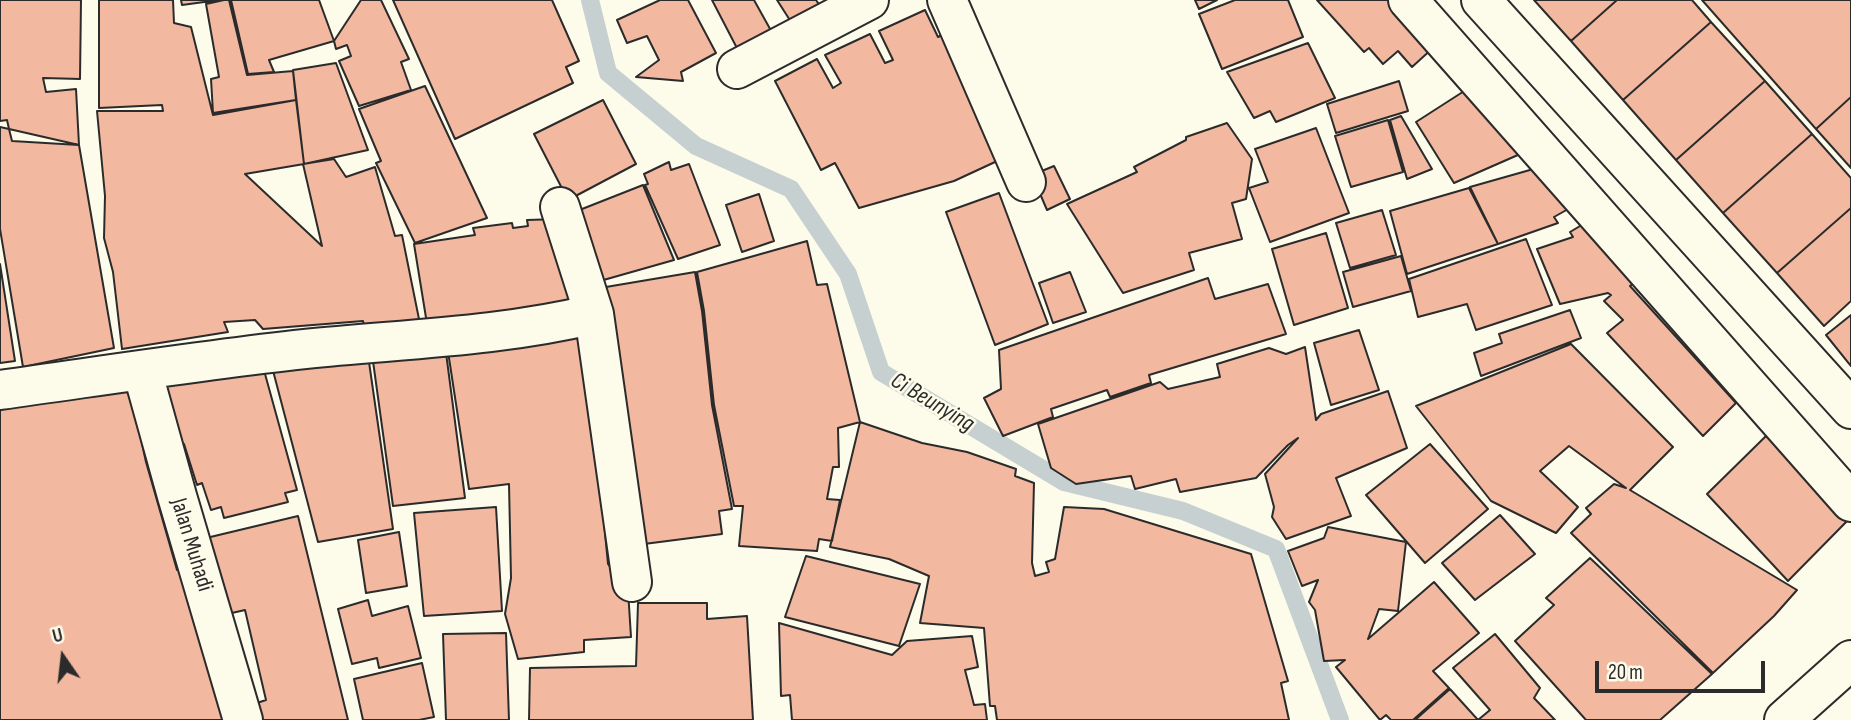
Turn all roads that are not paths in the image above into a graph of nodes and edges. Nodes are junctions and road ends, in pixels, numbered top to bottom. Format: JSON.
{"nodes":[{"id":1,"x":869,"y":0,"type":"edge"},
{"id":2,"x":947,"y":0,"type":"edge"},
{"id":3,"x":1408,"y":0,"type":"edge"},
{"id":4,"x":1481,"y":0,"type":"edge"},
{"id":5,"x":737,"y":69,"type":"dead end"},
{"id":6,"x":1027,"y":182,"type":"dead end"},
{"id":7,"x":560,"y":207,"type":"dead end"},
{"id":8,"x":594,"y":314,"type":"junction"},
{"id":9,"x":142,"y":370,"type":"junction"},
{"id":10,"x":0,"y":390,"type":"edge"},
{"id":11,"x":1851,"y":409,"type":"edge"},
{"id":12,"x":1851,"y":502,"type":"edge"},
{"id":13,"x":632,"y":582,"type":"dead end"},
{"id":14,"x":1851,"y":660,"type":"edge"},
{"id":15,"x":243,"y":720,"type":"edge"},
{"id":16,"x":1784,"y":720,"type":"edge"}],
"edges":[{"from":1,"to":5,"type":"street"},
{"from":2,"to":6,"type":"street"},
{"from":3,"to":12,"type":"street"},
{"from":4,"to":11,"type":"street"},
{"from":7,"to":8,"type":"street"},
{"from":8,"to":9,"type":"street"},
{"from":8,"to":13,"type":"street"},
{"from":9,"to":10,"type":"street"},
{"from":9,"to":15,"type":"street","name":"Jalan Muhadi"},
{"from":14,"to":16,"type":"street"}]}
